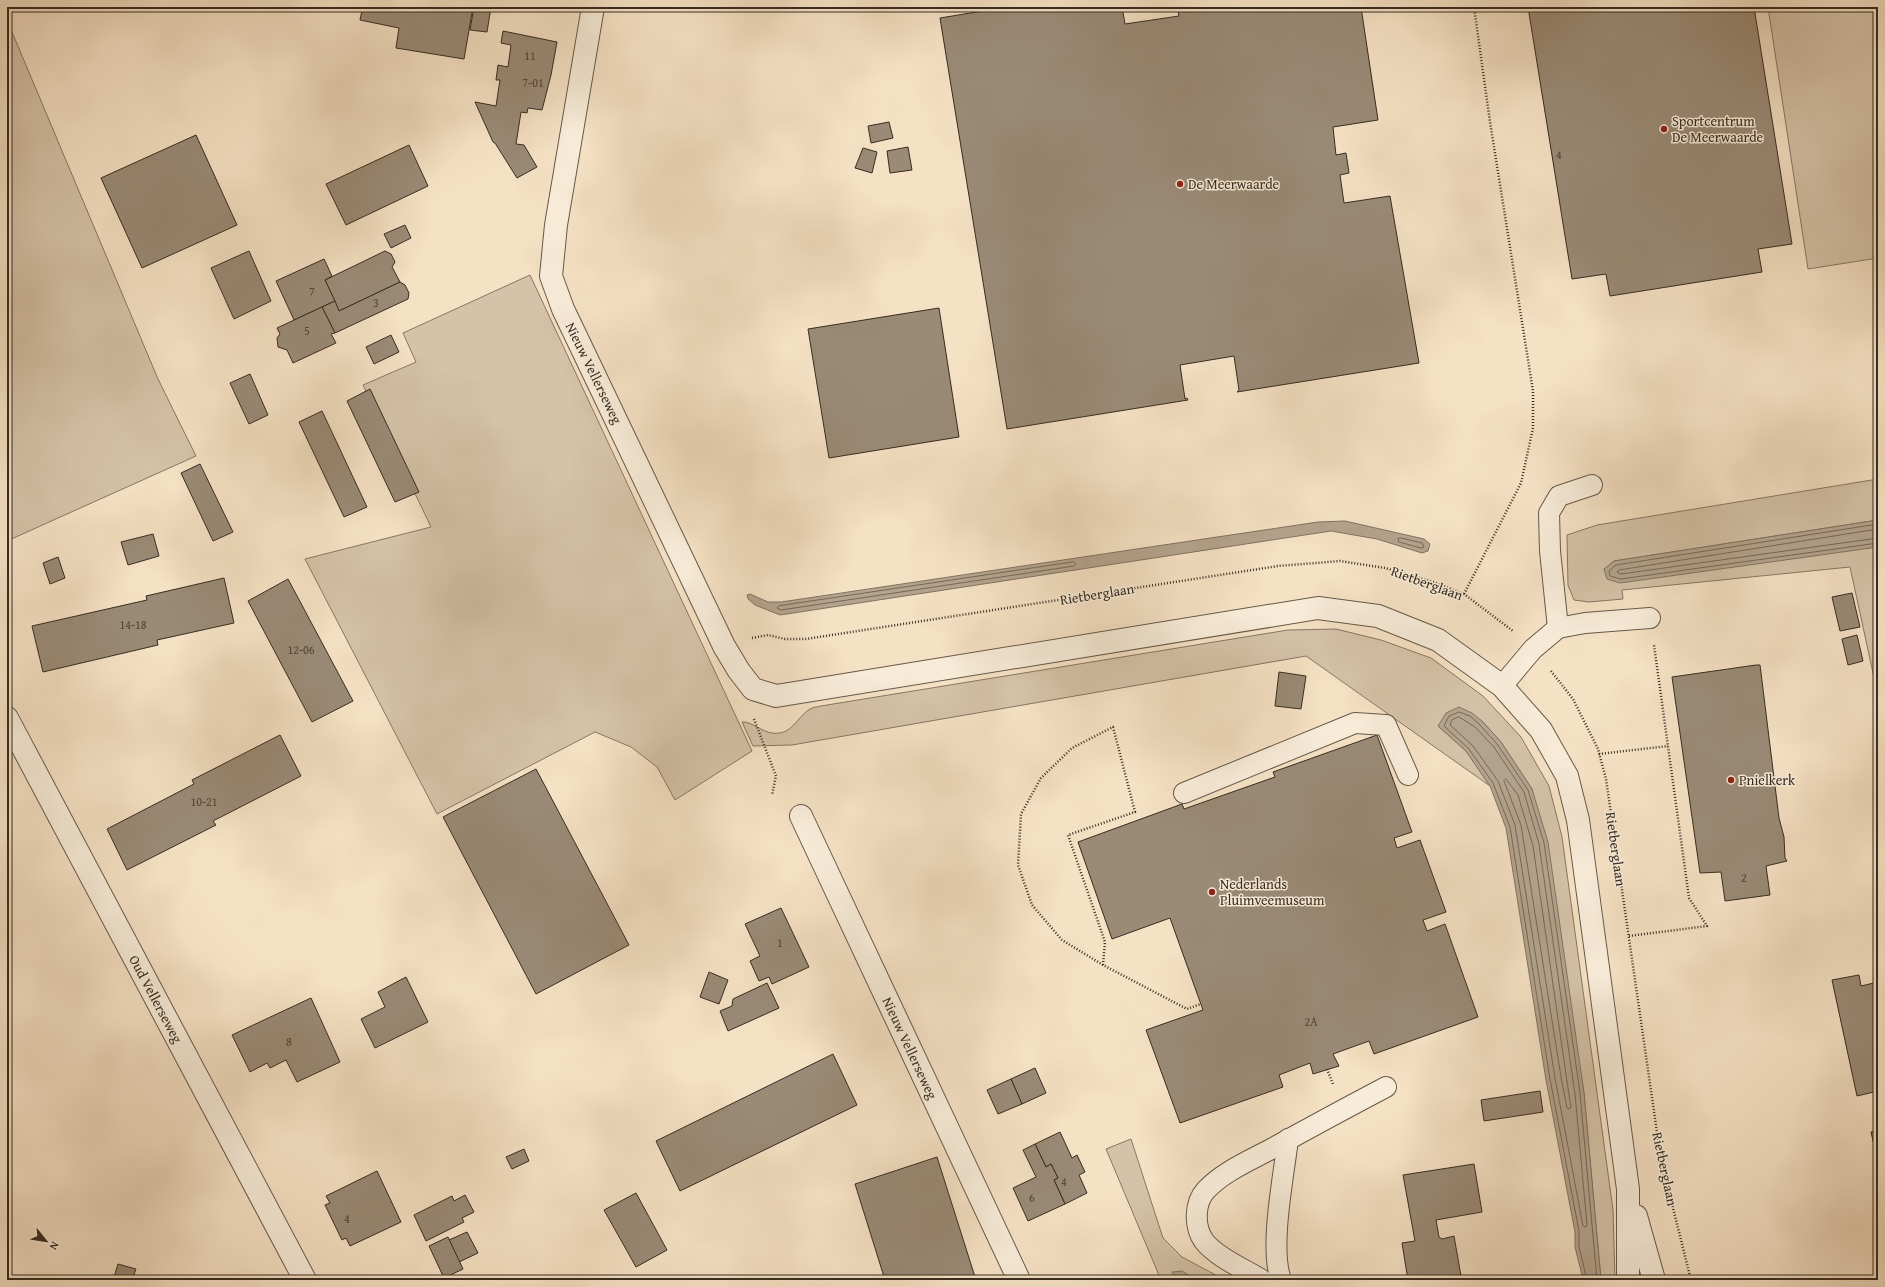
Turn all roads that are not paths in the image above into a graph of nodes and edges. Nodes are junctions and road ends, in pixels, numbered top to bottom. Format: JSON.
{"nodes":[{"id":1,"x":593,"y":7,"type":"edge"},
{"id":2,"x":1592,"y":486,"type":"dead end"},
{"id":3,"x":1650,"y":618,"type":"road end"},
{"id":4,"x":1558,"y":628,"type":"junction"},
{"id":5,"x":1502,"y":686,"type":"junction"},
{"id":6,"x":7,"y":718,"type":"edge"},
{"id":7,"x":1408,"y":775,"type":"dead end"},
{"id":8,"x":1184,"y":793,"type":"dead end"},
{"id":9,"x":801,"y":816,"type":"dead end"},
{"id":10,"x":1386,"y":1087,"type":"dead end"},
{"id":11,"x":1288,"y":1139,"type":"junction"},
{"id":12,"x":1628,"y":1190,"type":"junction"},
{"id":13,"x":305,"y":1280,"type":"edge"},
{"id":14,"x":1019,"y":1280,"type":"edge"},
{"id":15,"x":1262,"y":1280,"type":"edge"},
{"id":16,"x":1281,"y":1280,"type":"edge"},
{"id":17,"x":1628,"y":1280,"type":"edge"},
{"id":18,"x":1654,"y":1280,"type":"edge"}],
"edges":[{"from":1,"to":5,"type":"street","name":"Nieuw Vellerseweg"},
{"from":2,"to":4,"type":"lane"},
{"from":3,"to":4,"type":"lane"},
{"from":4,"to":5,"type":"lane"},
{"from":5,"to":12,"type":"street"},
{"from":6,"to":13,"type":"street","name":"Oud Vellerseweg"},
{"from":7,"to":8,"type":"lane"},
{"from":9,"to":14,"type":"street","name":"Nieuw Vellerseweg"},
{"from":10,"to":11,"type":"lane"},
{"from":11,"to":15,"type":"lane"},
{"from":11,"to":16,"type":"lane"},
{"from":12,"to":17,"type":"street"},
{"from":12,"to":18,"type":"street"}]}
